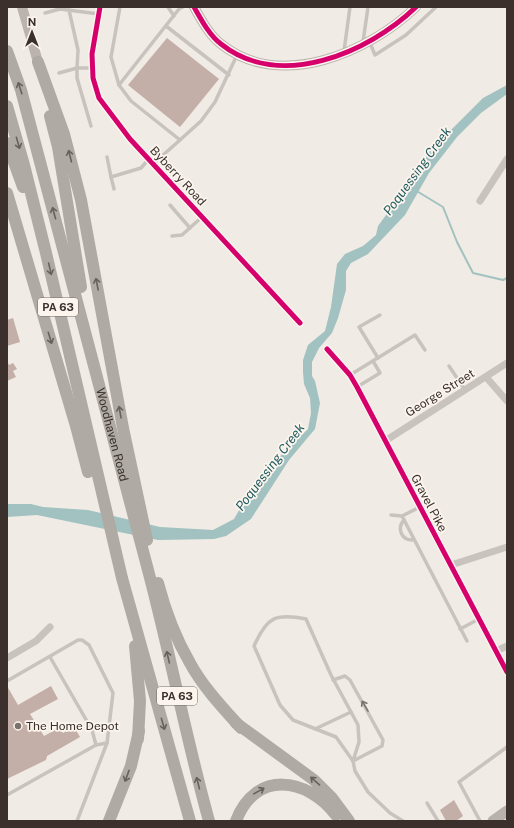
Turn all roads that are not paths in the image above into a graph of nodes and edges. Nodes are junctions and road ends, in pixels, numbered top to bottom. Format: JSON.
{"nodes":[{"id":1,"x":22,"y":7,"type":"edge"},
{"id":2,"x":120,"y":7,"type":"edge"},
{"id":3,"x":168,"y":7,"type":"edge"},
{"id":4,"x":183,"y":7,"type":"edge"},
{"id":5,"x":194,"y":7,"type":"edge"},
{"id":6,"x":350,"y":7,"type":"edge"},
{"id":7,"x":368,"y":7,"type":"edge"},
{"id":8,"x":416,"y":7,"type":"edge"},
{"id":9,"x":436,"y":7,"type":"edge"},
{"id":10,"x":69,"y":10,"type":"junction"},
{"id":11,"x":45,"y":13,"type":"dead end"},
{"id":12,"x":99,"y":14,"type":"edge"},
{"id":13,"x":174,"y":16,"type":"junction"},
{"id":14,"x":166,"y":26,"type":"junction"},
{"id":15,"x":365,"y":43,"type":"junction"},
{"id":16,"x":7,"y":51,"type":"edge"},
{"id":17,"x":344,"y":53,"type":"junction"},
{"id":18,"x":238,"y":56,"type":"junction"},
{"id":19,"x":38,"y":62,"type":"junction"},
{"id":20,"x":77,"y":68,"type":"junction"},
{"id":21,"x":92,"y":68,"type":"junction"},
{"id":22,"x":59,"y":73,"type":"dead end"},
{"id":23,"x":229,"y":75,"type":"junction"},
{"id":24,"x":119,"y":85,"type":"junction"},
{"id":25,"x":7,"y":106,"type":"edge"},
{"id":26,"x":91,"y":126,"type":"dead end"},
{"id":27,"x":180,"y":140,"type":"junction"},
{"id":28,"x":7,"y":143,"type":"edge"},
{"id":29,"x":107,"y":157,"type":"dead end"},
{"id":30,"x":507,"y":159,"type":"edge"},
{"id":31,"x":151,"y":162,"type":"junction"},
{"id":32,"x":112,"y":177,"type":"junction"},
{"id":33,"x":114,"y":189,"type":"dead end"},
{"id":34,"x":7,"y":193,"type":"edge"},
{"id":35,"x":480,"y":202,"type":"dead end"},
{"id":36,"x":170,"y":205,"type":"dead end"},
{"id":37,"x":202,"y":217,"type":"junction"},
{"id":38,"x":190,"y":228,"type":"junction"},
{"id":39,"x":172,"y":236,"type":"dead end"},
{"id":40,"x":46,"y":253,"type":"junction"},
{"id":41,"x":380,"y":315,"type":"dead end"},
{"id":42,"x":300,"y":323,"type":"dead end"},
{"id":43,"x":327,"y":349,"type":"dead end"},
{"id":44,"x":425,"y":350,"type":"dead end"},
{"id":45,"x":378,"y":358,"type":"junction"},
{"id":46,"x":373,"y":361,"type":"junction"},
{"id":47,"x":507,"y":363,"type":"edge"},
{"id":48,"x":449,"y":366,"type":"dead end"},
{"id":49,"x":96,"y":372,"type":"junction"},
{"id":50,"x":350,"y":375,"type":"junction"},
{"id":51,"x":486,"y":377,"type":"junction"},
{"id":52,"x":357,"y":388,"type":"junction"},
{"id":53,"x":465,"y":391,"type":"junction"},
{"id":54,"x":507,"y":401,"type":"edge"},
{"id":55,"x":385,"y":441,"type":"junction"},
{"id":56,"x":420,"y":507,"type":"junction"},
{"id":57,"x":101,"y":510,"type":"junction"},
{"id":58,"x":391,"y":515,"type":"dead end"},
{"id":59,"x":138,"y":516,"type":"junction"},
{"id":60,"x":403,"y":518,"type":"junction"},
{"id":61,"x":107,"y":533,"type":"junction"},
{"id":62,"x":143,"y":539,"type":"junction"},
{"id":63,"x":414,"y":540,"type":"junction"},
{"id":64,"x":507,"y":547,"type":"edge"},
{"id":65,"x":450,"y":565,"type":"junction"},
{"id":66,"x":148,"y":571,"type":"junction"},
{"id":67,"x":122,"y":578,"type":"junction"},
{"id":68,"x":479,"y":619,"type":"junction"},
{"id":69,"x":50,"y":627,"type":"dead end"},
{"id":70,"x":460,"y":629,"type":"junction"},
{"id":71,"x":467,"y":641,"type":"dead end"},
{"id":72,"x":507,"y":646,"type":"edge"},
{"id":73,"x":496,"y":651,"type":"junction"},
{"id":74,"x":50,"y":657,"type":"junction"},
{"id":75,"x":7,"y":658,"type":"edge"},
{"id":76,"x":507,"y":672,"type":"edge"},
{"id":77,"x":333,"y":680,"type":"junction"},
{"id":78,"x":7,"y":681,"type":"edge"},
{"id":79,"x":352,"y":713,"type":"junction"},
{"id":80,"x":241,"y":728,"type":"junction"},
{"id":81,"x":316,"y":729,"type":"junction"},
{"id":82,"x":138,"y":739,"type":"junction"},
{"id":83,"x":107,"y":743,"type":"junction"},
{"id":84,"x":96,"y":744,"type":"junction"},
{"id":85,"x":507,"y":747,"type":"edge"},
{"id":86,"x":353,"y":760,"type":"junction"},
{"id":87,"x":7,"y":795,"type":"edge"},
{"id":88,"x":428,"y":803,"type":"dead end"},
{"id":89,"x":506,"y":812,"type":"edge"},
{"id":90,"x":77,"y":821,"type":"edge"},
{"id":91,"x":109,"y":821,"type":"edge"},
{"id":92,"x":190,"y":821,"type":"edge"},
{"id":93,"x":209,"y":821,"type":"edge"},
{"id":94,"x":236,"y":821,"type":"edge"},
{"id":95,"x":340,"y":821,"type":"edge"},
{"id":96,"x":349,"y":821,"type":"edge"},
{"id":97,"x":403,"y":821,"type":"edge"},
{"id":98,"x":438,"y":821,"type":"edge"},
{"id":99,"x":480,"y":821,"type":"edge"},
{"id":100,"x":493,"y":821,"type":"edge"}],
"edges":[{"from":1,"to":19,"type":"street"},
{"from":2,"to":24,"type":"lane"},
{"from":3,"to":13,"type":"lane"},
{"from":4,"to":13,"type":"lane"},
{"from":5,"to":18,"type":"street"},
{"from":6,"to":17,"type":"lane"},
{"from":7,"to":15,"type":"lane"},
{"from":8,"to":15,"type":"street"},
{"from":9,"to":15,"type":"lane"},
{"from":10,"to":11,"type":"lane"},
{"from":10,"to":12,"type":"lane"},
{"from":10,"to":20,"type":"lane"},
{"from":12,"to":21,"type":"street","name":"Byberry Road"},
{"from":13,"to":14,"type":"lane"},
{"from":14,"to":23,"type":"lane"},
{"from":14,"to":24,"type":"lane"},
{"from":15,"to":17,"type":"street"},
{"from":49,"to":16,"type":"highway","name":"Woodhaven Road","number":"PA 63","one_way":true},
{"from":17,"to":18,"type":"street"},
{"from":18,"to":23,"type":"lane"},
{"from":19,"to":49,"type":"highway"},
{"from":59,"to":19,"type":"highway","one_way":true},
{"from":20,"to":21,"type":"lane"},
{"from":20,"to":22,"type":"lane"},
{"from":20,"to":26,"type":"lane"},
{"from":21,"to":31,"type":"street","name":"Byberry Road"},
{"from":23,"to":27,"type":"lane"},
{"from":24,"to":27,"type":"lane"},
{"from":25,"to":40,"type":"highway","name":"Woodhaven Road","number":"PA 63","one_way":true},
{"from":27,"to":31,"type":"lane"},
{"from":28,"to":40,"type":"highway"},
{"from":29,"to":32,"type":"lane"},
{"from":30,"to":35,"type":"street"},
{"from":31,"to":32,"type":"lane"},
{"from":31,"to":37,"type":"street","name":"Byberry Road"},
{"from":32,"to":33,"type":"lane"},
{"from":34,"to":57,"type":"highway","one_way":true},
{"from":36,"to":38,"type":"lane"},
{"from":37,"to":38,"type":"lane"},
{"from":37,"to":42,"type":"street","name":"Byberry Road"},
{"from":38,"to":39,"type":"lane"},
{"from":40,"to":57,"type":"highway","name":"Woodhaven Road","number":"PA 63","one_way":true},
{"from":41,"to":45,"type":"lane"},
{"from":43,"to":50,"type":"street","name":"Gravel Pike"},
{"from":44,"to":45,"type":"lane"},
{"from":45,"to":46,"type":"lane"},
{"from":46,"to":50,"type":"lane"},
{"from":46,"to":52,"type":"lane"},
{"from":47,"to":51,"type":"street","name":"George Street"},
{"from":48,"to":53,"type":"lane"},
{"from":49,"to":59,"type":"highway","name":"Woodhaven Road","number":"PA 63"},
{"from":50,"to":52,"type":"street","name":"Gravel Pike"},
{"from":51,"to":53,"type":"street","name":"George Street"},
{"from":51,"to":54,"type":"street"},
{"from":52,"to":55,"type":"street","name":"Gravel Pike"},
{"from":53,"to":55,"type":"street","name":"George Street"},
{"from":55,"to":56,"type":"street","name":"Gravel Pike"},
{"from":56,"to":60,"type":"lane"},
{"from":56,"to":65,"type":"street","name":"Gravel Pike"},
{"from":57,"to":61,"type":"highway","name":"Woodhaven Road","number":"PA 63"},
{"from":58,"to":60,"type":"lane"},
{"from":59,"to":62,"type":"highway","name":"Woodhaven Road","number":"PA 63"},
{"from":60,"to":63,"type":"lane"},
{"from":60,"to":63,"type":"lane"},
{"from":61,"to":67,"type":"highway","name":"Woodhaven Road","number":"PA 63"},
{"from":61,"to":82,"type":"highway"},
{"from":62,"to":66,"type":"highway","name":"Woodhaven Road","number":"PA 63"},
{"from":62,"to":80,"type":"highway"},
{"from":63,"to":70,"type":"lane"},
{"from":64,"to":65,"type":"street"},
{"from":65,"to":68,"type":"street","name":"Gravel Pike"},
{"from":66,"to":80,"type":"highway"},
{"from":93,"to":66,"type":"highway","name":"Woodhaven Road","number":"PA 63","one_way":true},
{"from":67,"to":82,"type":"highway"},
{"from":67,"to":92,"type":"highway","name":"Woodhaven Road","number":"PA 63","one_way":true},
{"from":68,"to":70,"type":"lane"},
{"from":68,"to":73,"type":"street","name":"Gravel Pike"},
{"from":69,"to":75,"type":"street"},
{"from":70,"to":71,"type":"lane"},
{"from":72,"to":73,"type":"street"},
{"from":73,"to":76,"type":"street","name":"Gravel Pike"},
{"from":74,"to":78,"type":"lane"},
{"from":74,"to":83,"type":"lane"},
{"from":74,"to":84,"type":"lane"},
{"from":77,"to":79,"type":"lane"},
{"from":77,"to":81,"type":"lane"},
{"from":86,"to":77,"type":"lane","one_way":true},
{"from":79,"to":81,"type":"lane"},
{"from":79,"to":86,"type":"lane"},
{"from":96,"to":80,"type":"highway","one_way":true},
{"from":81,"to":86,"type":"lane"},
{"from":82,"to":91,"type":"highway","one_way":true},
{"from":83,"to":84,"type":"lane"},
{"from":83,"to":90,"type":"lane"},
{"from":84,"to":87,"type":"lane"},
{"from":85,"to":99,"type":"lane"},
{"from":86,"to":97,"type":"lane"},
{"from":88,"to":98,"type":"lane"},
{"from":89,"to":100,"type":"main road"},
{"from":94,"to":95,"type":"highway","one_way":true}]}
